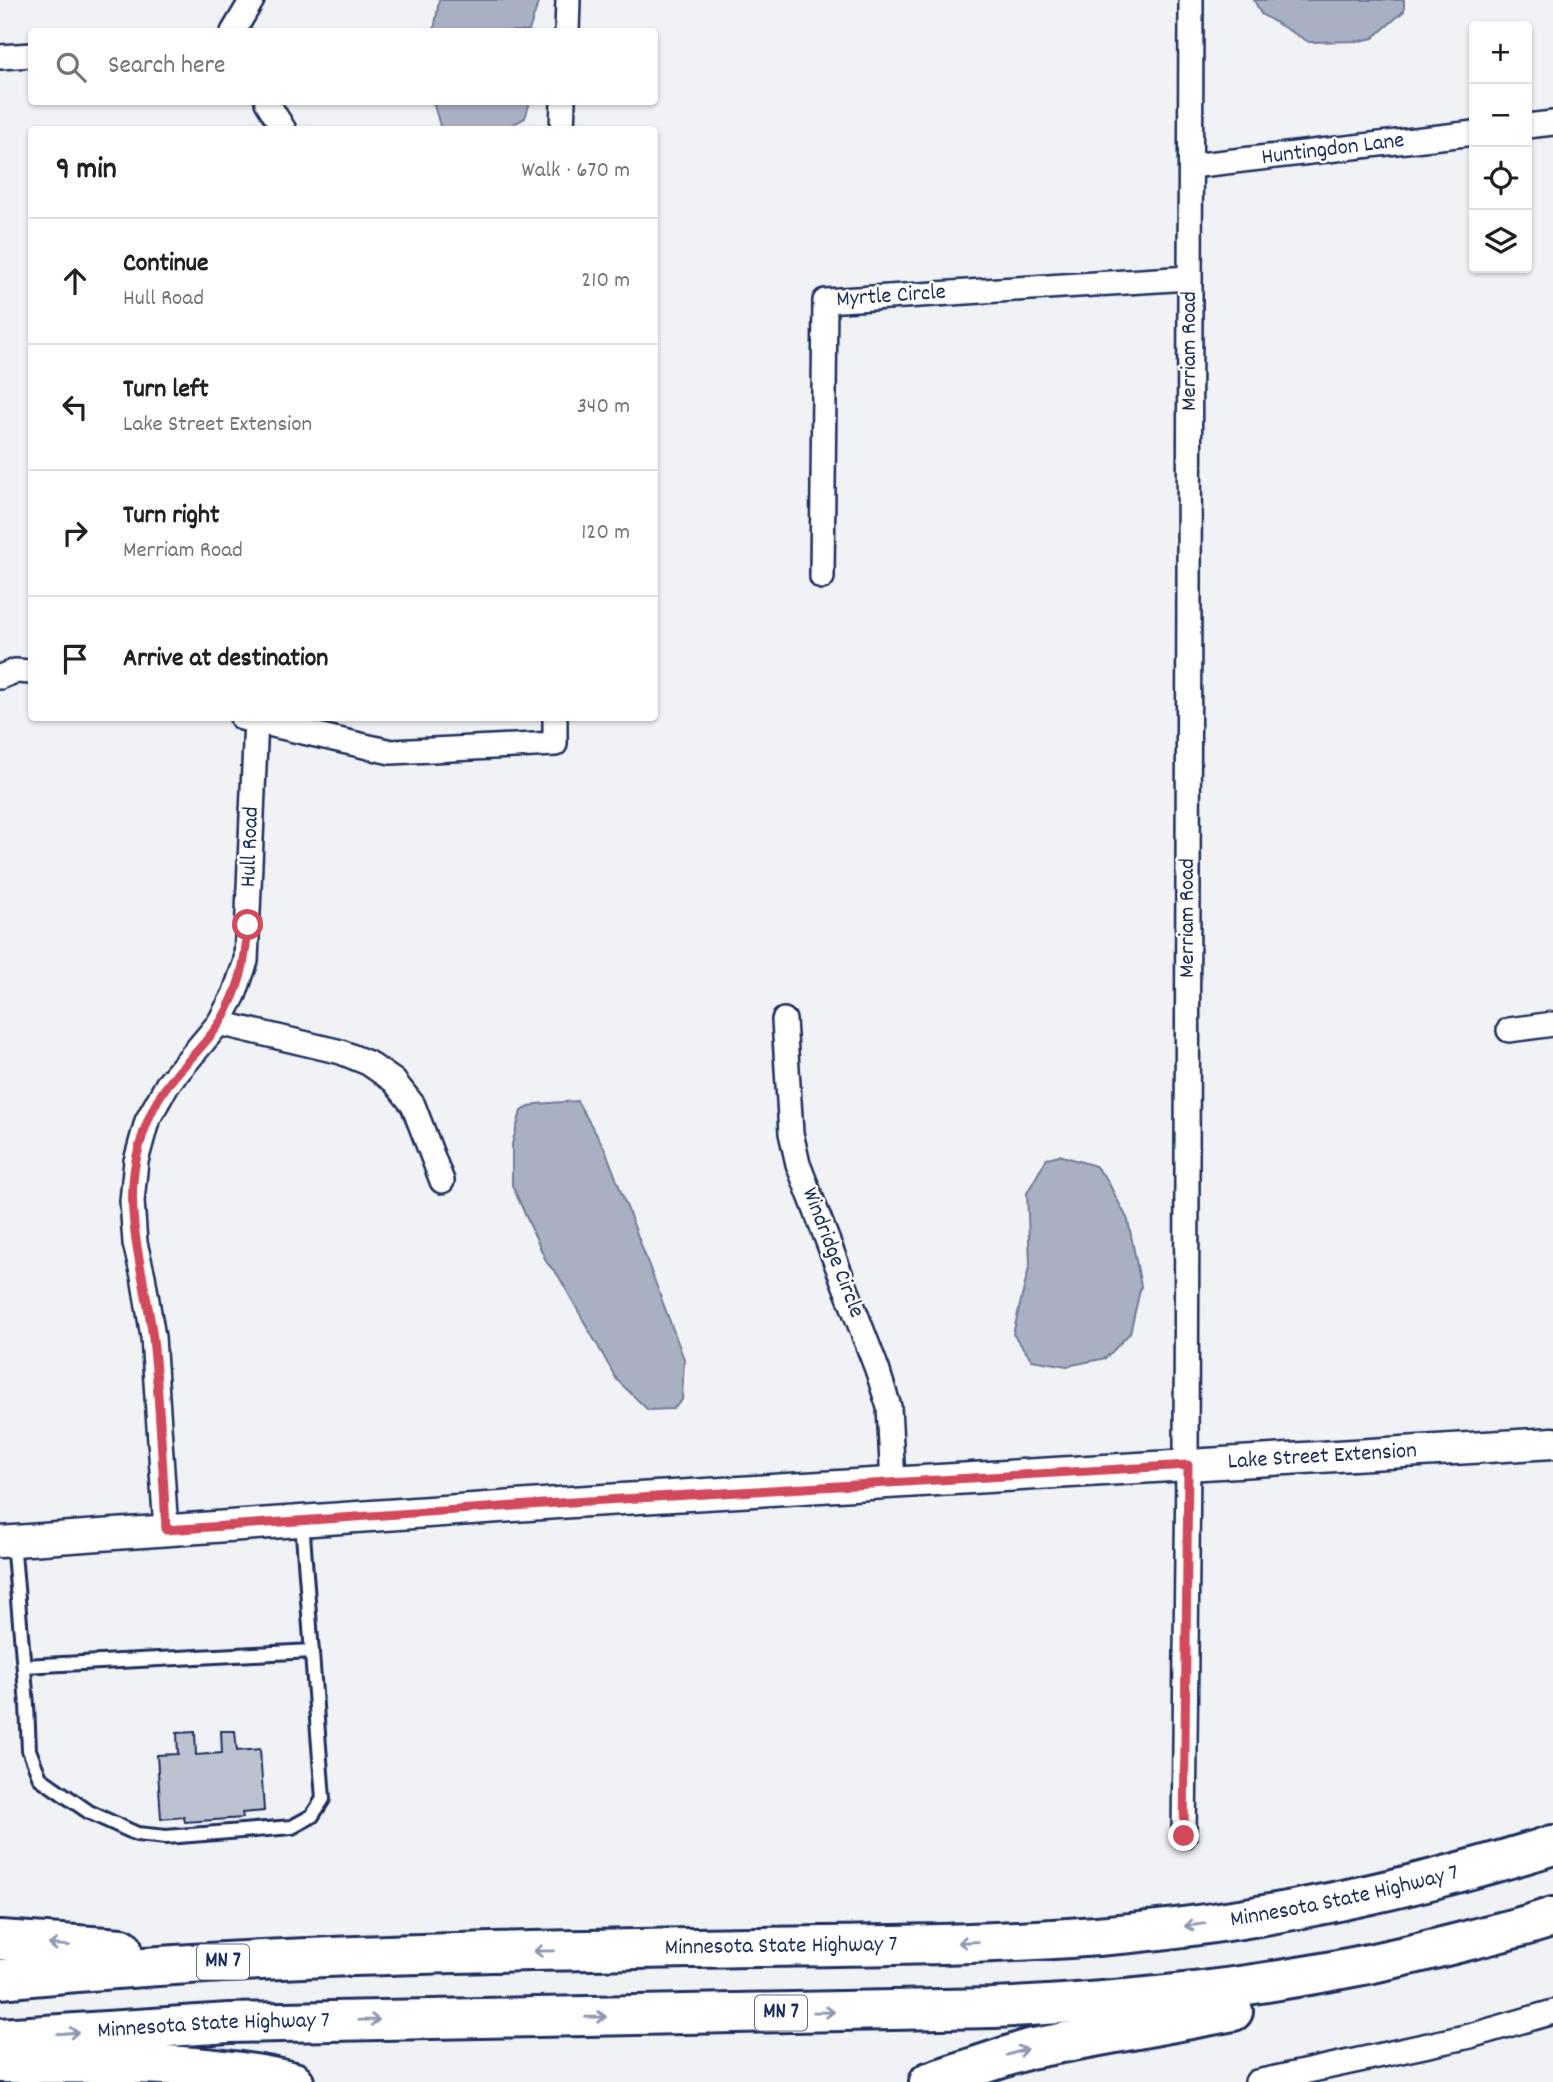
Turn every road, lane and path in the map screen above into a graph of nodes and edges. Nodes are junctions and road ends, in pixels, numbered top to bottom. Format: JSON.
{"nodes":[{"id":1,"x":252,"y":0,"type":"edge"},
{"id":2,"x":568,"y":0,"type":"edge"},
{"id":3,"x":1191,"y":0,"type":"edge"},
{"id":4,"x":235,"y":28,"type":"edge"},
{"id":5,"x":567,"y":28,"type":"edge"},
{"id":6,"x":28,"y":55,"type":"edge"},
{"id":7,"x":0,"y":57,"type":"edge"},
{"id":8,"x":269,"y":105,"type":"edge"},
{"id":9,"x":563,"y":105,"type":"edge"},
{"id":10,"x":1553,"y":123,"type":"edge"},
{"id":11,"x":282,"y":126,"type":"edge"},
{"id":12,"x":562,"y":126,"type":"edge"},
{"id":13,"x":1532,"y":126,"type":"edge"},
{"id":14,"x":1469,"y":134,"type":"edge"},
{"id":15,"x":1191,"y":166,"type":"junction"},
{"id":16,"x":1189,"y":278,"type":"junction"},
{"id":17,"x":822,"y":577,"type":"dead end"},
{"id":18,"x":28,"y":672,"type":"edge"},
{"id":19,"x":0,"y":677,"type":"edge"},
{"id":20,"x":251,"y":721,"type":"edge"},
{"id":21,"x":259,"y":721,"type":"edge"},
{"id":22,"x":555,"y":721,"type":"edge"},
{"id":23,"x":784,"y":1020,"type":"dead end"},
{"id":24,"x":219,"y":1024,"type":"junction"},
{"id":25,"x":1553,"y":1024,"type":"edge"},
{"id":26,"x":1509,"y":1030,"type":"dead end"},
{"id":27,"x":442,"y":1181,"type":"dead end"},
{"id":28,"x":1553,"y":1443,"type":"edge"},
{"id":29,"x":1188,"y":1465,"type":"junction"},
{"id":30,"x":893,"y":1483,"type":"junction"},
{"id":31,"x":302,"y":1521,"type":"junction"},
{"id":32,"x":166,"y":1530,"type":"junction"},
{"id":33,"x":7,"y":1541,"type":"edge"},
{"id":34,"x":312,"y":1651,"type":"junction"},
{"id":35,"x":24,"y":1666,"type":"junction"},
{"id":36,"x":1184,"y":1836,"type":"dead end"},
{"id":37,"x":1543,"y":1846,"type":"edge"},
{"id":38,"x":1548,"y":1919,"type":"edge"},
{"id":39,"x":0,"y":1940,"type":"edge"},
{"id":40,"x":446,"y":1953,"type":"junction"},
{"id":41,"x":0,"y":1979,"type":"edge"},
{"id":42,"x":1553,"y":2012,"type":"edge"},
{"id":43,"x":0,"y":2038,"type":"edge"},
{"id":44,"x":0,"y":2063,"type":"edge"},
{"id":45,"x":294,"y":2082,"type":"edge"},
{"id":46,"x":929,"y":2082,"type":"edge"},
{"id":47,"x":1257,"y":2082,"type":"edge"}],
"edges":[{"from":1,"to":4,"type":"street"},
{"from":2,"to":5,"type":"street"},
{"from":3,"to":15,"type":"street","name":"Merriam Road"},
{"from":6,"to":7,"type":"street"},
{"from":8,"to":11,"type":"street"},
{"from":9,"to":12,"type":"street"},
{"from":10,"to":13,"type":"street"},
{"from":14,"to":15,"type":"street","name":"Huntingdon Lane"},
{"from":15,"to":16,"type":"street","name":"Merriam Road"},
{"from":16,"to":17,"type":"street","name":"Myrtle Circle"},
{"from":16,"to":29,"type":"street","name":"Merriam Road"},
{"from":18,"to":19,"type":"street"},
{"from":20,"to":24,"type":"street","name":"Hull Road"},
{"from":21,"to":22,"type":"street"},
{"from":23,"to":30,"type":"street","name":"Windridge Circle"},
{"from":24,"to":27,"type":"street"},
{"from":24,"to":32,"type":"street","name":"Hull Road"},
{"from":25,"to":26,"type":"street"},
{"from":28,"to":29,"type":"street","name":"Lake Street Extension"},
{"from":29,"to":30,"type":"street","name":"Lake Street Extension"},
{"from":29,"to":36,"type":"street","name":"Merriam Road"},
{"from":30,"to":31,"type":"street","name":"Lake Street Extension"},
{"from":31,"to":32,"type":"street","name":"Lake Street Extension"},
{"from":31,"to":34,"type":"lane"},
{"from":32,"to":33,"type":"street","name":"Lake Street Extension"},
{"from":33,"to":35,"type":"lane"},
{"from":34,"to":35,"type":"lane"},
{"from":34,"to":35,"type":"lane"},
{"from":37,"to":40,"type":"highway","name":"Minnesota State Highway 7","number":"MN 7","one_way":true},
{"from":43,"to":38,"type":"highway","name":"Minnesota State Highway 7","number":"MN 7","one_way":true},
{"from":46,"to":38,"type":"highway","one_way":true},
{"from":40,"to":39,"type":"highway","one_way":true},
{"from":40,"to":41,"type":"highway","name":"Minnesota State Highway 7","number":"MN 7"},
{"from":42,"to":47,"type":"street"},
{"from":44,"to":45,"type":"highway"}]}
